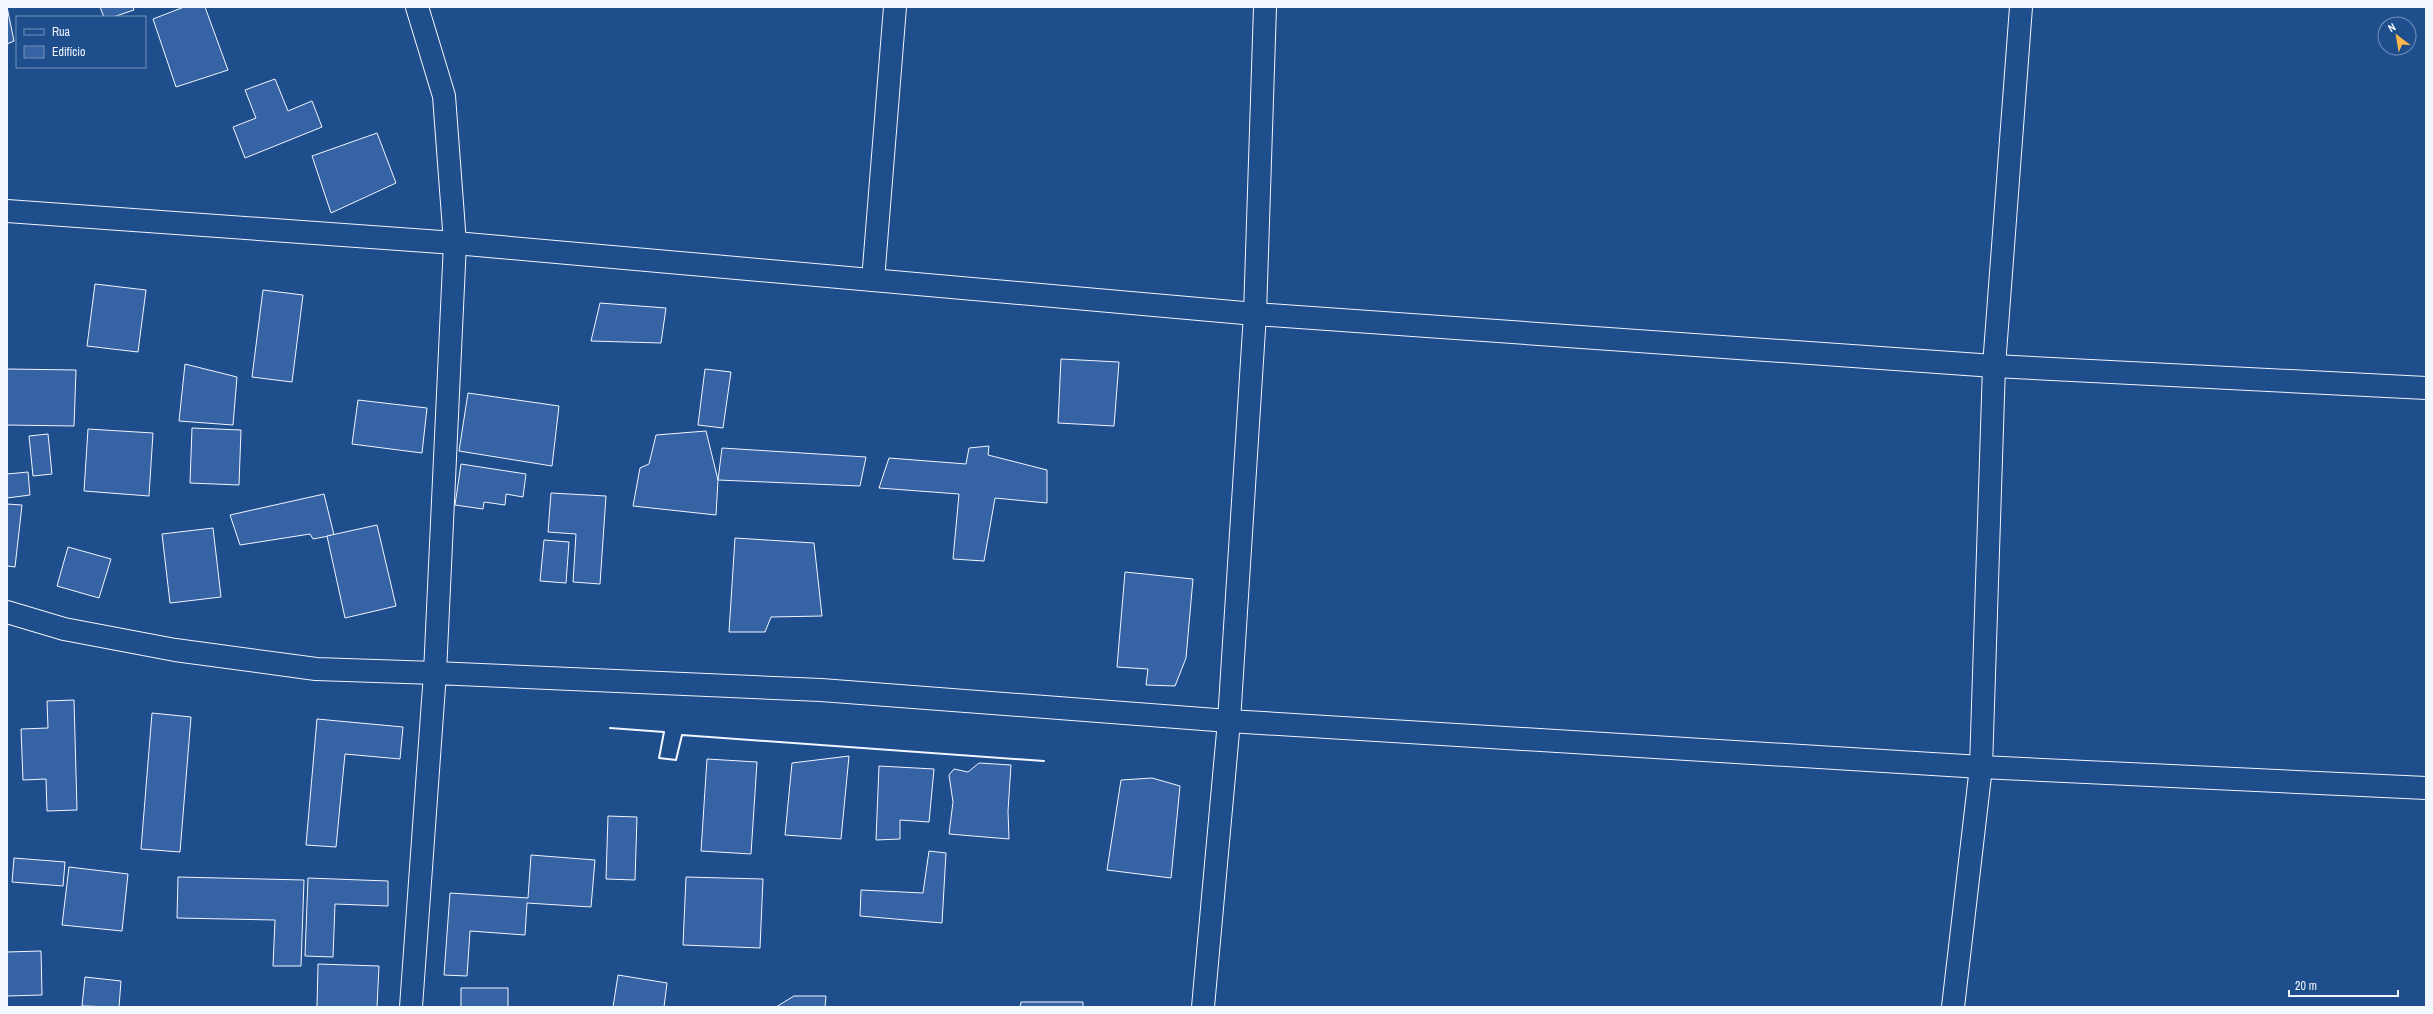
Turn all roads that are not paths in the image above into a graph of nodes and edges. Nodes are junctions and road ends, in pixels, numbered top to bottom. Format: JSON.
{"nodes":[{"id":1,"x":417,"y":7,"type":"edge"},
{"id":2,"x":895,"y":7,"type":"edge"},
{"id":3,"x":1265,"y":7,"type":"edge"},
{"id":4,"x":2021,"y":7,"type":"edge"},
{"id":5,"x":7,"y":211,"type":"edge"},
{"id":6,"x":455,"y":243,"type":"junction"},
{"id":7,"x":873,"y":280,"type":"junction"},
{"id":8,"x":1255,"y":314,"type":"junction"},
{"id":9,"x":1994,"y":366,"type":"junction"},
{"id":10,"x":2426,"y":388,"type":"edge"},
{"id":11,"x":7,"y":612,"type":"edge"},
{"id":12,"x":435,"y":673,"type":"junction"},
{"id":13,"x":1229,"y":721,"type":"junction"},
{"id":14,"x":1981,"y":767,"type":"junction"},
{"id":15,"x":2426,"y":788,"type":"edge"},
{"id":16,"x":411,"y":1007,"type":"edge"},
{"id":17,"x":1203,"y":1007,"type":"edge"},
{"id":18,"x":1953,"y":1007,"type":"edge"}],
"edges":[{"from":1,"to":6,"type":"street"},
{"from":2,"to":7,"type":"street"},
{"from":3,"to":8,"type":"street"},
{"from":4,"to":9,"type":"street"},
{"from":5,"to":6,"type":"street"},
{"from":6,"to":7,"type":"street"},
{"from":6,"to":12,"type":"street"},
{"from":7,"to":8,"type":"street"},
{"from":8,"to":9,"type":"street"},
{"from":8,"to":13,"type":"street"},
{"from":9,"to":10,"type":"street"},
{"from":9,"to":14,"type":"street"},
{"from":11,"to":12,"type":"street"},
{"from":12,"to":13,"type":"street"},
{"from":12,"to":16,"type":"street"},
{"from":13,"to":14,"type":"street"},
{"from":13,"to":17,"type":"street"},
{"from":14,"to":15,"type":"street"},
{"from":14,"to":18,"type":"street"}]}
